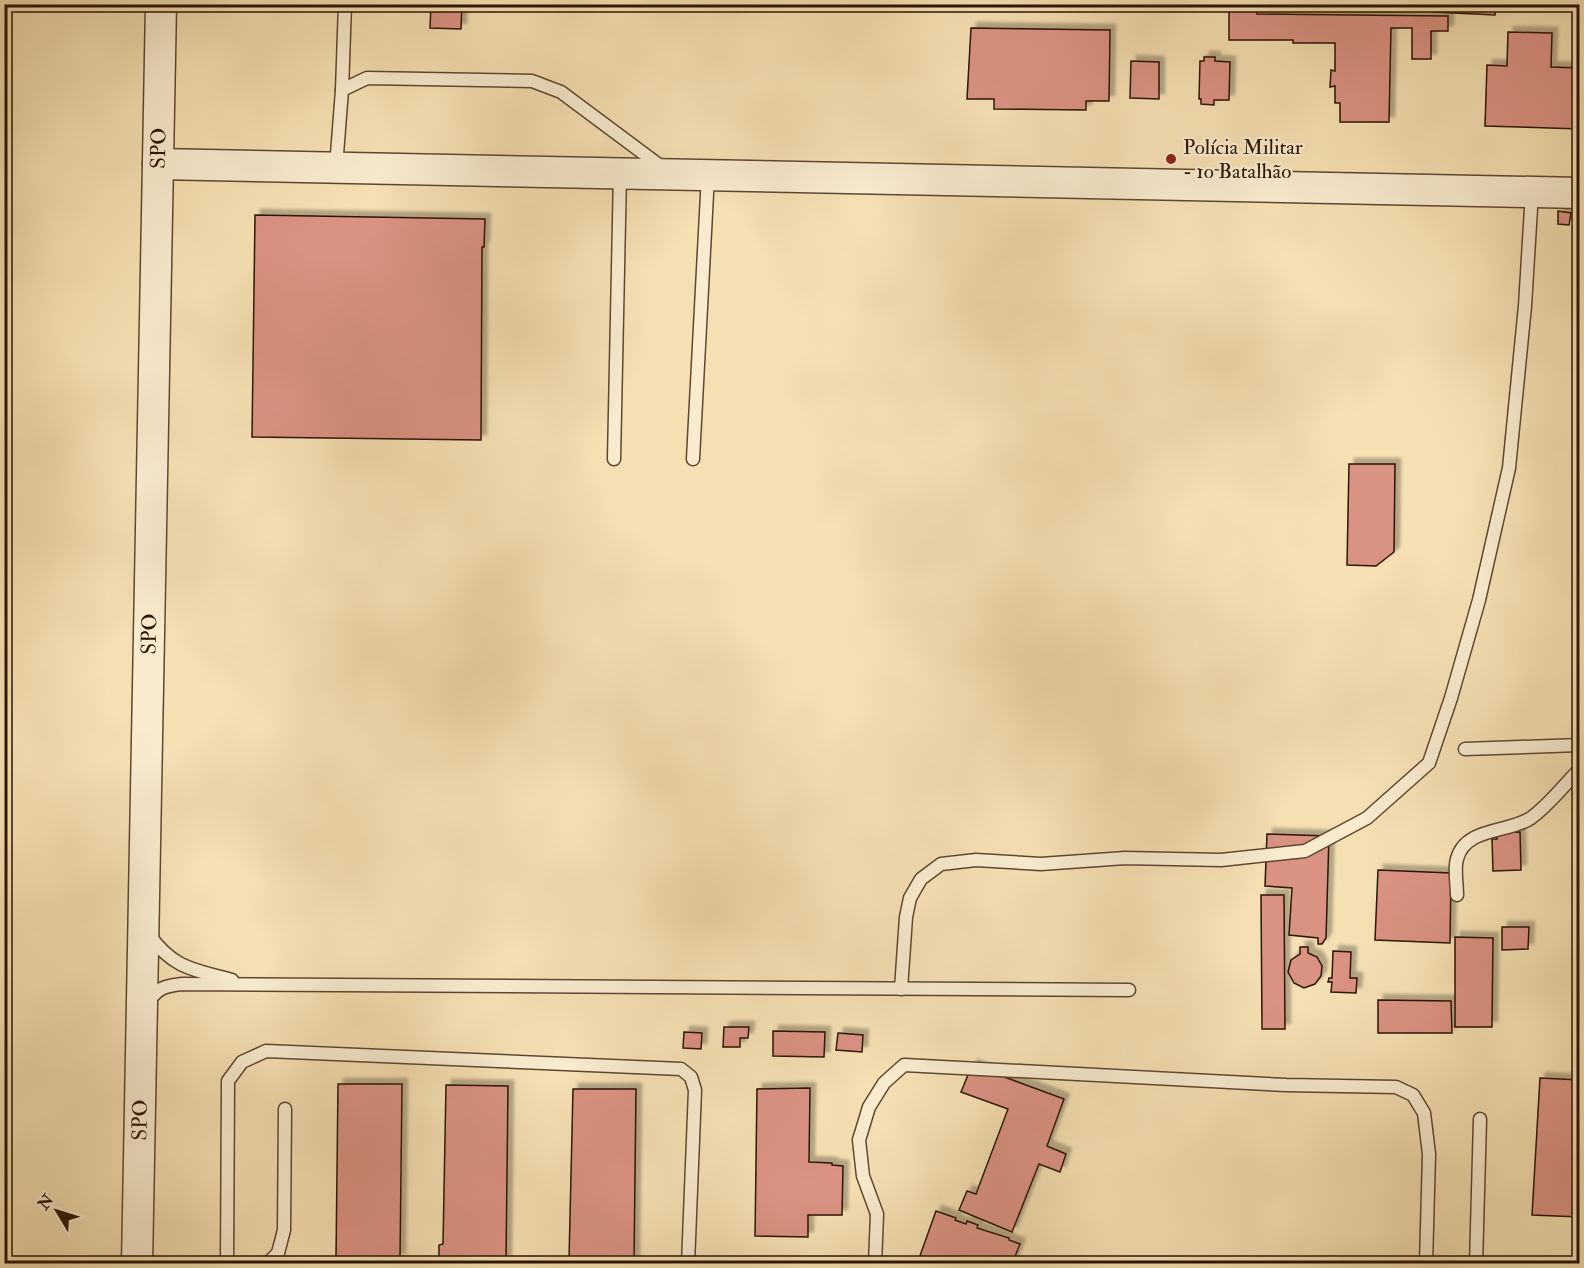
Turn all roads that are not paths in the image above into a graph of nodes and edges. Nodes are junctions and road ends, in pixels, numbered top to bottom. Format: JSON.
{"nodes":[{"id":1,"x":160,"y":4,"type":"edge"},
{"id":2,"x":345,"y":4,"type":"edge"},
{"id":3,"x":342,"y":90,"type":"junction"},
{"id":4,"x":158,"y":164,"type":"junction"},
{"id":5,"x":336,"y":167,"type":"junction"},
{"id":6,"x":620,"y":172,"type":"junction"},
{"id":7,"x":670,"y":173,"type":"junction"},
{"id":8,"x":708,"y":174,"type":"junction"},
{"id":9,"x":1532,"y":192,"type":"junction"},
{"id":10,"x":1580,"y":193,"type":"edge"},
{"id":11,"x":614,"y":459,"type":"dead end"},
{"id":12,"x":693,"y":459,"type":"dead end"},
{"id":13,"x":1580,"y":745,"type":"edge"},
{"id":14,"x":1466,"y":749,"type":"dead end"},
{"id":15,"x":1580,"y":769,"type":"edge"},
{"id":16,"x":1457,"y":896,"type":"dead end"},
{"id":17,"x":143,"y":926,"type":"junction"},
{"id":18,"x":250,"y":985,"type":"junction"},
{"id":19,"x":901,"y":989,"type":"junction"},
{"id":20,"x":1129,"y":990,"type":"dead end"},
{"id":21,"x":141,"y":1016,"type":"junction"},
{"id":22,"x":285,"y":1109,"type":"dead end"},
{"id":23,"x":1480,"y":1119,"type":"dead end"},
{"id":24,"x":137,"y":1263,"type":"edge"},
{"id":25,"x":226,"y":1263,"type":"edge"},
{"id":26,"x":267,"y":1263,"type":"edge"},
{"id":27,"x":688,"y":1263,"type":"edge"},
{"id":28,"x":875,"y":1263,"type":"edge"},
{"id":29,"x":1426,"y":1263,"type":"edge"},
{"id":30,"x":1476,"y":1263,"type":"edge"}],
"edges":[{"from":1,"to":4,"type":"street","name":"SPO"},
{"from":2,"to":3,"type":"lane"},
{"from":3,"to":5,"type":"lane"},
{"from":3,"to":7,"type":"lane"},
{"from":4,"to":5,"type":"street"},
{"from":4,"to":17,"type":"street","name":"SPO"},
{"from":5,"to":6,"type":"street"},
{"from":6,"to":7,"type":"street"},
{"from":6,"to":11,"type":"lane"},
{"from":7,"to":8,"type":"street"},
{"from":8,"to":9,"type":"street"},
{"from":8,"to":12,"type":"lane"},
{"from":9,"to":10,"type":"street"},
{"from":9,"to":19,"type":"lane"},
{"from":13,"to":14,"type":"lane"},
{"from":15,"to":16,"type":"lane"},
{"from":17,"to":18,"type":"lane"},
{"from":17,"to":21,"type":"street","name":"SPO"},
{"from":18,"to":19,"type":"lane"},
{"from":18,"to":21,"type":"lane"},
{"from":19,"to":20,"type":"lane"},
{"from":21,"to":24,"type":"street","name":"SPO"},
{"from":22,"to":26,"type":"lane"},
{"from":23,"to":30,"type":"lane"},
{"from":25,"to":27,"type":"lane"},
{"from":28,"to":29,"type":"lane"}]}
